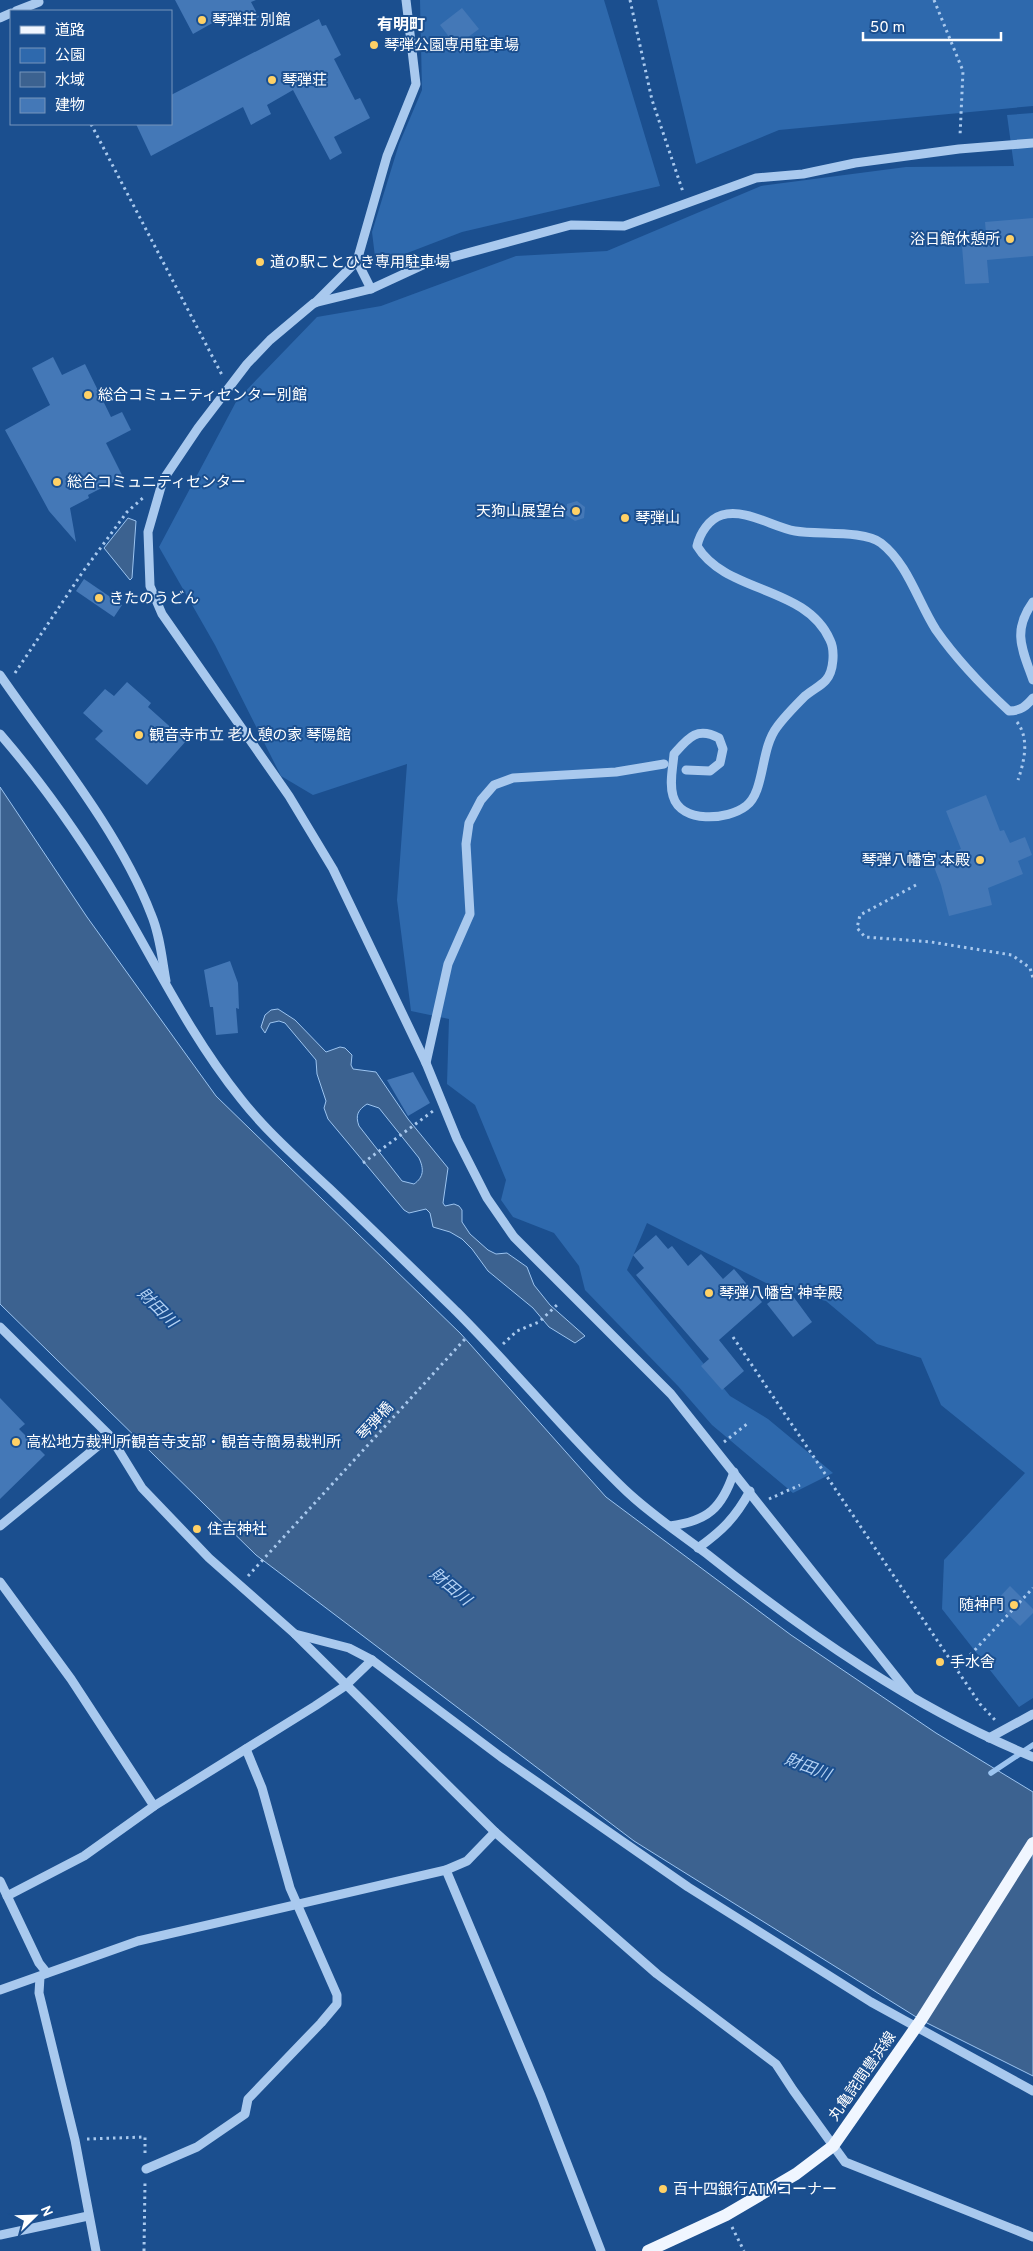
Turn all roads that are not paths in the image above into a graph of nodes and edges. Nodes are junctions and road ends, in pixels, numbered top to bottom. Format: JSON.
{"nodes":[{"id":1,"x":406,"y":0,"type":"edge"},
{"id":2,"x":39,"y":2,"type":"dead end"},
{"id":3,"x":19,"y":10,"type":"edge"},
{"id":4,"x":1033,"y":143,"type":"edge"},
{"id":5,"x":357,"y":262,"type":"junction"},
{"id":6,"x":371,"y":289,"type":"junction"},
{"id":7,"x":314,"y":303,"type":"junction"},
{"id":8,"x":1033,"y":602,"type":"edge"},
{"id":9,"x":0,"y":675,"type":"edge"},
{"id":10,"x":1033,"y":680,"type":"edge"},
{"id":11,"x":1033,"y":698,"type":"edge"},
{"id":12,"x":0,"y":734,"type":"edge"},
{"id":13,"x":664,"y":764,"type":"dead end"},
{"id":14,"x":686,"y":770,"type":"dead end"},
{"id":15,"x":168,"y":990,"type":"junction"},
{"id":16,"x":426,"y":1063,"type":"junction"},
{"id":17,"x":0,"y":1327,"type":"edge"},
{"id":18,"x":110,"y":1436,"type":"junction"},
{"id":19,"x":734,"y":1472,"type":"junction"},
{"id":20,"x":750,"y":1491,"type":"junction"},
{"id":21,"x":0,"y":1526,"type":"edge"},
{"id":22,"x":670,"y":1526,"type":"junction"},
{"id":23,"x":698,"y":1548,"type":"junction"},
{"id":24,"x":0,"y":1582,"type":"edge"},
{"id":25,"x":295,"y":1634,"type":"junction"},
{"id":26,"x":372,"y":1660,"type":"junction"},
{"id":27,"x":345,"y":1686,"type":"junction"},
{"id":28,"x":912,"y":1697,"type":"junction"},
{"id":29,"x":1033,"y":1714,"type":"edge"},
{"id":30,"x":989,"y":1738,"type":"junction"},
{"id":31,"x":246,"y":1748,"type":"junction"},
{"id":32,"x":1033,"y":1757,"type":"edge"},
{"id":33,"x":154,"y":1806,"type":"junction"},
{"id":34,"x":495,"y":1832,"type":"junction"},
{"id":35,"x":1033,"y":1843,"type":"edge"},
{"id":36,"x":446,"y":1870,"type":"junction"},
{"id":37,"x":0,"y":1881,"type":"edge"},
{"id":38,"x":7,"y":1896,"type":"junction"},
{"id":39,"x":297,"y":1903,"type":"junction"},
{"id":40,"x":43,"y":1975,"type":"junction"},
{"id":41,"x":0,"y":1990,"type":"edge"},
{"id":42,"x":918,"y":2023,"type":"junction"},
{"id":43,"x":1033,"y":2091,"type":"edge"},
{"id":44,"x":834,"y":2146,"type":"junction"},
{"id":45,"x":146,"y":2169,"type":"dead end"},
{"id":46,"x":88,"y":2216,"type":"junction"},
{"id":47,"x":0,"y":2235,"type":"edge"},
{"id":48,"x":1033,"y":2237,"type":"edge"},
{"id":49,"x":96,"y":2251,"type":"edge"},
{"id":50,"x":601,"y":2251,"type":"edge"},
{"id":51,"x":648,"y":2251,"type":"edge"}],
"edges":[{"from":1,"to":5,"type":"street"},
{"from":2,"to":3,"type":"street"},
{"from":4,"to":6,"type":"street"},
{"from":5,"to":6,"type":"street"},
{"from":5,"to":7,"type":"street"},
{"from":6,"to":7,"type":"street"},
{"from":7,"to":16,"type":"street"},
{"from":8,"to":10,"type":"street"},
{"from":9,"to":15,"type":"street"},
{"from":11,"to":14,"type":"street"},
{"from":12,"to":15,"type":"street"},
{"from":13,"to":16,"type":"street"},
{"from":15,"to":22,"type":"street"},
{"from":16,"to":19,"type":"street"},
{"from":17,"to":18,"type":"street"},
{"from":18,"to":21,"type":"street"},
{"from":18,"to":25,"type":"street"},
{"from":19,"to":20,"type":"street"},
{"from":19,"to":22,"type":"street"},
{"from":20,"to":23,"type":"street"},
{"from":20,"to":28,"type":"street"},
{"from":22,"to":23,"type":"street"},
{"from":23,"to":28,"type":"street"},
{"from":24,"to":33,"type":"street"},
{"from":25,"to":26,"type":"street"},
{"from":25,"to":27,"type":"street"},
{"from":26,"to":27,"type":"street"},
{"from":26,"to":42,"type":"street"},
{"from":27,"to":31,"type":"street"},
{"from":27,"to":34,"type":"street"},
{"from":28,"to":30,"type":"street"},
{"from":29,"to":30,"type":"street"},
{"from":30,"to":32,"type":"street"},
{"from":31,"to":33,"type":"street"},
{"from":31,"to":39,"type":"street"},
{"from":33,"to":38,"type":"street"},
{"from":34,"to":36,"type":"street"},
{"from":34,"to":44,"type":"street"},
{"from":35,"to":42,"type":"main road","name":"丸亀詫間豊浜線"},
{"from":36,"to":39,"type":"street"},
{"from":36,"to":50,"type":"street"},
{"from":37,"to":38,"type":"street"},
{"from":38,"to":40,"type":"street"},
{"from":39,"to":40,"type":"street"},
{"from":39,"to":45,"type":"street"},
{"from":40,"to":41,"type":"street"},
{"from":40,"to":46,"type":"street"},
{"from":42,"to":43,"type":"street"},
{"from":42,"to":44,"type":"main road","name":"丸亀詫間豊浜線"},
{"from":44,"to":48,"type":"street"},
{"from":44,"to":51,"type":"main road","name":"丸亀詫間豊浜線"},
{"from":46,"to":47,"type":"street"},
{"from":46,"to":49,"type":"street"}]}
